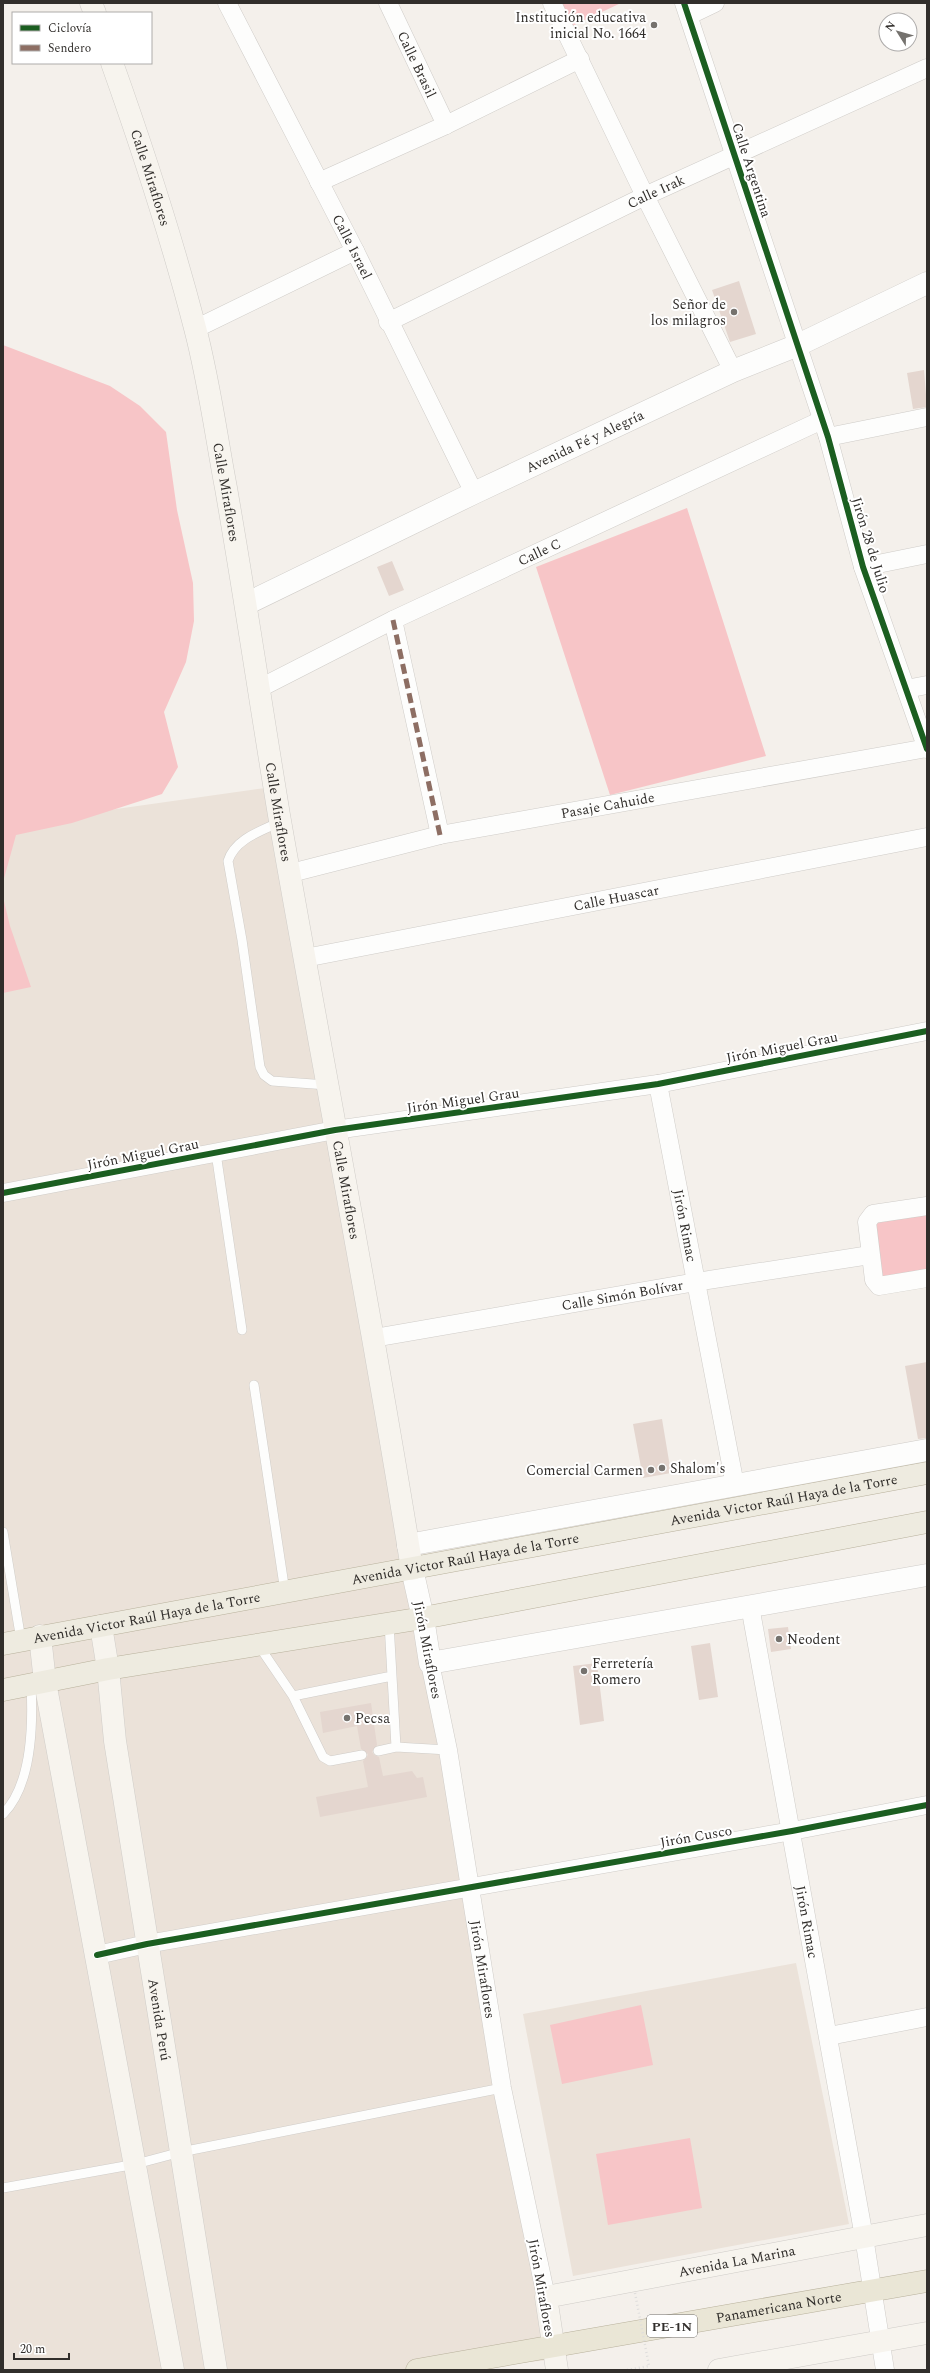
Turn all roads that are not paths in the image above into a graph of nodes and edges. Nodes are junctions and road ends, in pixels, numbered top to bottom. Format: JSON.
{"nodes":[{"id":1,"x":227,"y":3,"type":"edge"},
{"id":2,"x":388,"y":3,"type":"edge"},
{"id":3,"x":552,"y":3,"type":"edge"},
{"id":4,"x":715,"y":3,"type":"edge"},
{"id":5,"x":687,"y":9,"type":"edge"},
{"id":6,"x":580,"y":59,"type":"junction"},
{"id":7,"x":112,"y":64,"type":"edge"},
{"id":8,"x":927,"y":68,"type":"edge"},
{"id":9,"x":446,"y":125,"type":"junction"},
{"id":10,"x":734,"y":154,"type":"junction"},
{"id":11,"x":319,"y":182,"type":"junction"},
{"id":12,"x":645,"y":196,"type":"junction"},
{"id":13,"x":354,"y":251,"type":"junction"},
{"id":14,"x":927,"y":283,"type":"edge"},
{"id":15,"x":388,"y":322,"type":"junction"},
{"id":16,"x":195,"y":329,"type":"junction"},
{"id":17,"x":798,"y":345,"type":"junction"},
{"id":18,"x":733,"y":371,"type":"junction"},
{"id":19,"x":927,"y":417,"type":"edge"},
{"id":20,"x":822,"y":420,"type":"junction"},
{"id":21,"x":828,"y":437,"type":"junction"},
{"id":22,"x":474,"y":493,"type":"junction"},
{"id":23,"x":927,"y":554,"type":"edge"},
{"id":24,"x":863,"y":567,"type":"junction"},
{"id":25,"x":246,"y":604,"type":"junction"},
{"id":26,"x":393,"y":620,"type":"junction"},
{"id":27,"x":927,"y":685,"type":"edge"},
{"id":28,"x":906,"y":688,"type":"junction"},
{"id":29,"x":258,"y":689,"type":"junction"},
{"id":30,"x":927,"y":749,"type":"edge"},
{"id":31,"x":280,"y":822,"type":"junction"},
{"id":32,"x":440,"y":835,"type":"junction"},
{"id":33,"x":927,"y":837,"type":"edge"},
{"id":34,"x":291,"y":873,"type":"junction"},
{"id":35,"x":305,"y":958,"type":"junction"},
{"id":36,"x":927,"y":1030,"type":"edge"},
{"id":37,"x":658,"y":1084,"type":"junction"},
{"id":38,"x":327,"y":1085,"type":"junction"},
{"id":39,"x":334,"y":1130,"type":"junction"},
{"id":40,"x":216,"y":1153,"type":"junction"},
{"id":41,"x":3,"y":1193,"type":"edge"},
{"id":42,"x":927,"y":1206,"type":"edge"},
{"id":43,"x":870,"y":1255,"type":"junction"},
{"id":44,"x":927,"y":1278,"type":"edge"},
{"id":45,"x":696,"y":1282,"type":"junction"},
{"id":46,"x":242,"y":1330,"type":"dead end"},
{"id":47,"x":374,"y":1338,"type":"junction"},
{"id":48,"x":254,"y":1385,"type":"dead end"},
{"id":49,"x":927,"y":1450,"type":"edge"},
{"id":50,"x":927,"y":1473,"type":"edge"},
{"id":51,"x":735,"y":1485,"type":"junction"},
{"id":52,"x":927,"y":1522,"type":"edge"},
{"id":53,"x":3,"y":1532,"type":"edge"},
{"id":54,"x":408,"y":1544,"type":"junction"},
{"id":55,"x":412,"y":1569,"type":"junction"},
{"id":56,"x":927,"y":1575,"type":"edge"},
{"id":57,"x":285,"y":1592,"type":"junction"},
{"id":58,"x":750,"y":1606,"type":"junction"},
{"id":59,"x":423,"y":1618,"type":"junction"},
{"id":60,"x":389,"y":1623,"type":"junction"},
{"id":61,"x":101,"y":1626,"type":"junction"},
{"id":62,"x":22,"y":1640,"type":"edge"},
{"id":63,"x":258,"y":1644,"type":"junction"},
{"id":64,"x":430,"y":1662,"type":"junction"},
{"id":65,"x":108,"y":1669,"type":"junction"},
{"id":66,"x":392,"y":1676,"type":"junction"},
{"id":67,"x":38,"y":1684,"type":"junction"},
{"id":68,"x":3,"y":1690,"type":"edge"},
{"id":69,"x":293,"y":1696,"type":"junction"},
{"id":70,"x":396,"y":1747,"type":"junction"},
{"id":71,"x":448,"y":1750,"type":"junction"},
{"id":72,"x":378,"y":1751,"type":"dead end"},
{"id":73,"x":362,"y":1755,"type":"dead end"},
{"id":74,"x":927,"y":1805,"type":"edge"},
{"id":75,"x":3,"y":1814,"type":"edge"},
{"id":76,"x":792,"y":1832,"type":"junction"},
{"id":77,"x":469,"y":1887,"type":"junction"},
{"id":78,"x":147,"y":1944,"type":"junction"},
{"id":79,"x":97,"y":1955,"type":"junction"},
{"id":80,"x":927,"y":2017,"type":"edge"},
{"id":81,"x":829,"y":2036,"type":"junction"},
{"id":82,"x":502,"y":2088,"type":"junction"},
{"id":83,"x":181,"y":2152,"type":"junction"},
{"id":84,"x":136,"y":2164,"type":"junction"},
{"id":85,"x":3,"y":2188,"type":"edge"},
{"id":86,"x":927,"y":2224,"type":"edge"},
{"id":87,"x":864,"y":2237,"type":"junction"},
{"id":88,"x":927,"y":2281,"type":"edge"},
{"id":89,"x":874,"y":2291,"type":"junction"},
{"id":90,"x":546,"y":2297,"type":"junction"},
{"id":91,"x":927,"y":2333,"type":"edge"},
{"id":92,"x":880,"y":2342,"type":"junction"},
{"id":93,"x":553,"y":2346,"type":"junction"},
{"id":94,"x":173,"y":2370,"type":"edge"},
{"id":95,"x":216,"y":2370,"type":"edge"},
{"id":96,"x":416,"y":2370,"type":"edge"},
{"id":97,"x":557,"y":2370,"type":"edge"},
{"id":98,"x":719,"y":2370,"type":"edge"},
{"id":99,"x":884,"y":2370,"type":"edge"}],
"edges":[{"from":1,"to":11,"type":"street","name":"Calle Israel"},
{"from":2,"to":9,"type":"street","name":"Calle Brasil"},
{"from":3,"to":6,"type":"street"},
{"from":4,"to":5,"type":"street"},
{"from":5,"to":10,"type":"street","name":"Calle Argentina"},
{"from":6,"to":9,"type":"street"},
{"from":6,"to":12,"type":"street"},
{"from":7,"to":16,"type":"main road","name":"Calle Miraflores"},
{"from":8,"to":10,"type":"street","name":"Calle Irak"},
{"from":9,"to":11,"type":"street"},
{"from":10,"to":12,"type":"street","name":"Calle Irak"},
{"from":10,"to":17,"type":"street","name":"Calle Argentina"},
{"from":11,"to":13,"type":"street","name":"Calle Israel"},
{"from":12,"to":15,"type":"street","name":"Calle Irak"},
{"from":12,"to":18,"type":"street"},
{"from":13,"to":15,"type":"street","name":"Calle Israel"},
{"from":13,"to":16,"type":"street"},
{"from":14,"to":17,"type":"street","name":"Avenida Fé y Alegría"},
{"from":15,"to":22,"type":"street","name":"Calle Israel"},
{"from":16,"to":25,"type":"main road","name":"Calle Miraflores"},
{"from":17,"to":18,"type":"street","name":"Avenida Fé y Alegría"},
{"from":17,"to":20,"type":"street","name":"Jirón 28 de Julio"},
{"from":18,"to":22,"type":"street","name":"Avenida Fé y Alegría"},
{"from":19,"to":21,"type":"street"},
{"from":20,"to":21,"type":"street","name":"Jirón 28 de Julio"},
{"from":20,"to":26,"type":"street","name":"Calle C"},
{"from":21,"to":24,"type":"street","name":"Jirón 28 de Julio"},
{"from":22,"to":25,"type":"street","name":"Avenida Fé y Alegría"},
{"from":23,"to":24,"type":"street"},
{"from":24,"to":28,"type":"street","name":"Jirón 28 de Julio"},
{"from":25,"to":29,"type":"main road","name":"Calle Miraflores"},
{"from":26,"to":29,"type":"street","name":"Calle C"},
{"from":26,"to":32,"type":"street"},
{"from":27,"to":28,"type":"street"},
{"from":28,"to":30,"type":"street","name":"Jirón 28 de Julio"},
{"from":29,"to":31,"type":"main road","name":"Calle Miraflores"},
{"from":30,"to":32,"type":"street","name":"Pasaje Cahuide"},
{"from":31,"to":34,"type":"main road","name":"Calle Miraflores"},
{"from":31,"to":38,"type":"lane"},
{"from":32,"to":34,"type":"street","name":"Pasaje Cahuide"},
{"from":33,"to":35,"type":"street","name":"Calle Huascar"},
{"from":34,"to":35,"type":"main road","name":"Calle Miraflores"},
{"from":35,"to":38,"type":"main road","name":"Calle Miraflores"},
{"from":36,"to":37,"type":"street","name":"Jirón Miguel Grau"},
{"from":37,"to":39,"type":"street","name":"Jirón Miguel Grau"},
{"from":37,"to":45,"type":"street","name":"Jirón Rimac"},
{"from":38,"to":39,"type":"main road","name":"Calle Miraflores"},
{"from":39,"to":40,"type":"street","name":"Jirón Miguel Grau"},
{"from":39,"to":47,"type":"main road","name":"Calle Miraflores"},
{"from":40,"to":41,"type":"street","name":"Jirón Miguel Grau"},
{"from":40,"to":46,"type":"lane"},
{"from":42,"to":43,"type":"street"},
{"from":43,"to":44,"type":"street"},
{"from":43,"to":45,"type":"street","name":"Calle Simón Bolívar"},
{"from":45,"to":47,"type":"street","name":"Calle Simón Bolívar"},
{"from":45,"to":51,"type":"street","name":"Jirón Rimac"},
{"from":47,"to":54,"type":"main road","name":"Calle Miraflores"},
{"from":48,"to":57,"type":"lane"},
{"from":49,"to":51,"type":"street"},
{"from":50,"to":55,"type":"main road","name":"Avenida Victor Raúl Haya de la Torre"},
{"from":51,"to":54,"type":"street"},
{"from":52,"to":59,"type":"main road"},
{"from":53,"to":62,"type":"lane"},
{"from":54,"to":55,"type":"main road","name":"Calle Miraflores"},
{"from":55,"to":57,"type":"main road","name":"Avenida Victor Raúl Haya de la Torre"},
{"from":55,"to":59,"type":"street","name":"Jirón Miraflores"},
{"from":56,"to":58,"type":"street"},
{"from":57,"to":61,"type":"main road","name":"Avenida Victor Raúl Haya de la Torre"},
{"from":58,"to":64,"type":"street"},
{"from":58,"to":76,"type":"street","name":"Jirón Rimac"},
{"from":59,"to":60,"type":"main road"},
{"from":59,"to":64,"type":"street","name":"Jirón Miraflores"},
{"from":60,"to":63,"type":"main road"},
{"from":60,"to":66,"type":"lane"},
{"from":61,"to":62,"type":"main road","name":"Avenida Victor Raúl Haya de la Torre"},
{"from":61,"to":65,"type":"main road","name":"Avenida Perú"},
{"from":62,"to":67,"type":"main road"},
{"from":63,"to":65,"type":"main road"},
{"from":63,"to":69,"type":"lane"},
{"from":64,"to":71,"type":"street","name":"Jirón Miraflores"},
{"from":65,"to":67,"type":"main road"},
{"from":65,"to":78,"type":"main road","name":"Avenida Perú"},
{"from":66,"to":69,"type":"lane"},
{"from":66,"to":70,"type":"lane"},
{"from":67,"to":68,"type":"main road"},
{"from":67,"to":75,"type":"lane"},
{"from":67,"to":79,"type":"main road"},
{"from":69,"to":73,"type":"lane"},
{"from":70,"to":71,"type":"lane"},
{"from":70,"to":72,"type":"lane"},
{"from":71,"to":77,"type":"street","name":"Jirón Miraflores"},
{"from":74,"to":76,"type":"street","name":"Jirón Cusco"},
{"from":76,"to":77,"type":"street","name":"Jirón Cusco"},
{"from":76,"to":81,"type":"street","name":"Jirón Rimac"},
{"from":77,"to":78,"type":"street","name":"Jirón Cusco"},
{"from":77,"to":82,"type":"street","name":"Jirón Miraflores"},
{"from":78,"to":79,"type":"street","name":"Jirón Cusco"},
{"from":78,"to":83,"type":"main road","name":"Avenida Perú"},
{"from":79,"to":84,"type":"main road"},
{"from":80,"to":81,"type":"street"},
{"from":81,"to":87,"type":"street","name":"Jirón Rimac"},
{"from":82,"to":83,"type":"lane"},
{"from":82,"to":90,"type":"street","name":"Jirón Miraflores"},
{"from":83,"to":84,"type":"lane"},
{"from":83,"to":95,"type":"main road","name":"Avenida Perú"},
{"from":84,"to":85,"type":"lane"},
{"from":84,"to":94,"type":"main road"},
{"from":86,"to":87,"type":"main road","name":"Avenida La Marina"},
{"from":87,"to":89,"type":"street","name":"Jirón Rimac"},
{"from":87,"to":90,"type":"main road","name":"Avenida La Marina"},
{"from":88,"to":89,"type":"highway","name":"Panamericana Norte","number":"PE-1N"},
{"from":89,"to":92,"type":"street","name":"Jirón Rimac"},
{"from":89,"to":93,"type":"highway","name":"Panamericana Norte","number":"PE-1N"},
{"from":90,"to":93,"type":"main road","name":"Jirón Miraflores"},
{"from":91,"to":92,"type":"main road"},
{"from":92,"to":98,"type":"main road"},
{"from":92,"to":99,"type":"street","name":"Jirón Rimac"},
{"from":93,"to":96,"type":"highway","name":"Panamericana Norte","number":"PE-1N"},
{"from":93,"to":97,"type":"main road","name":"Jirón Miraflores"}]}
